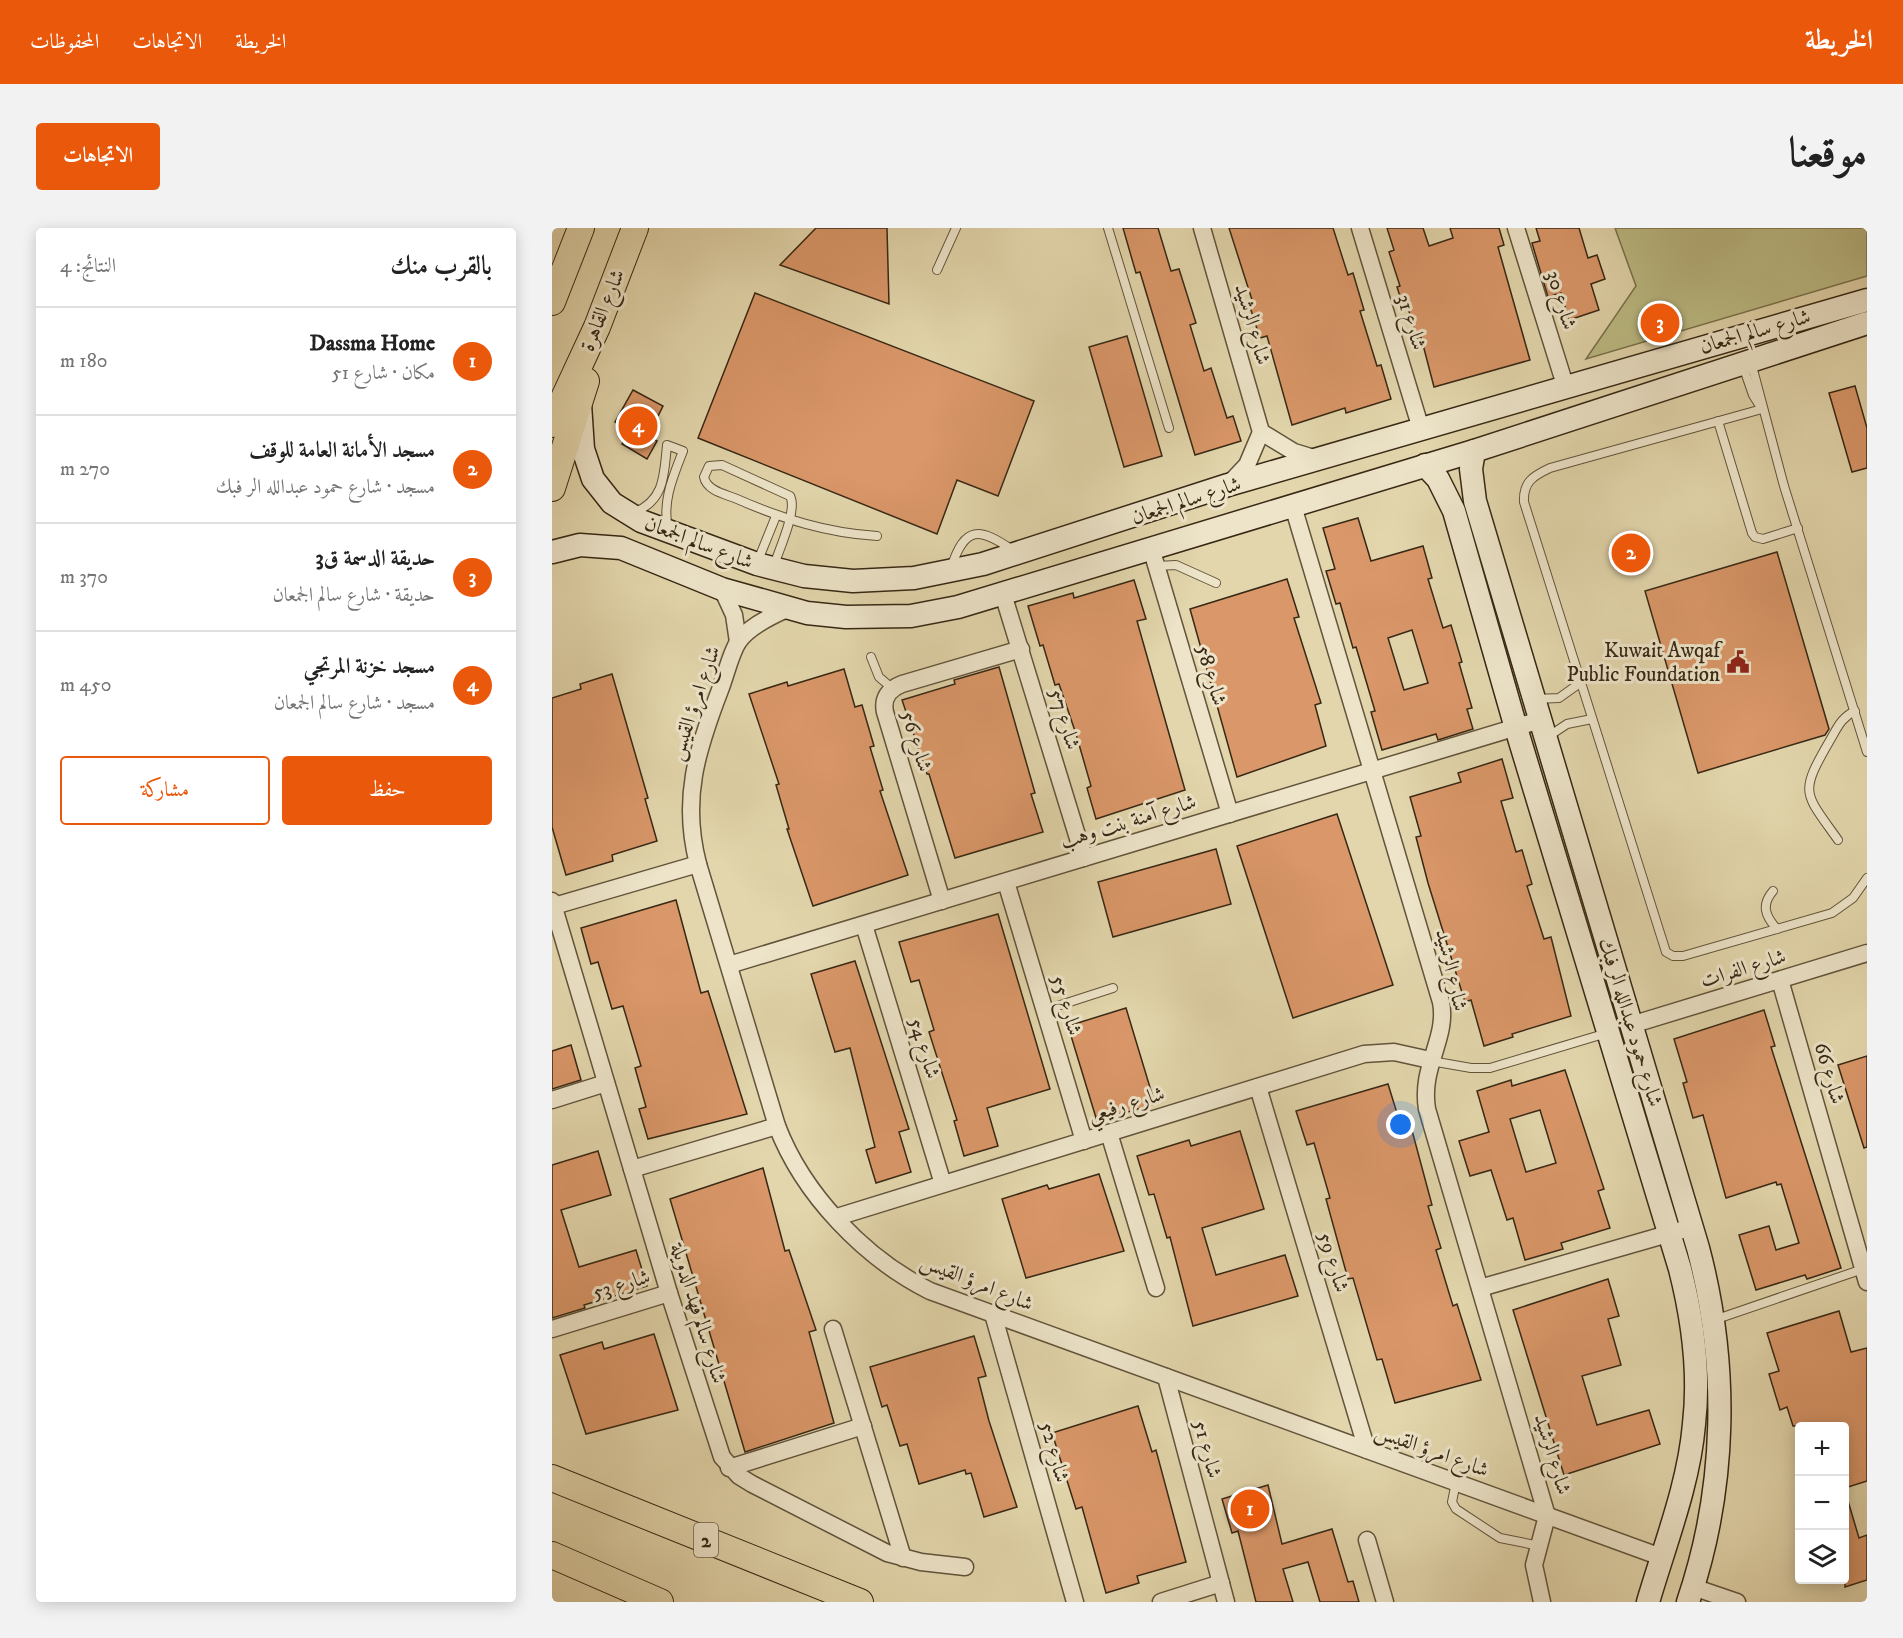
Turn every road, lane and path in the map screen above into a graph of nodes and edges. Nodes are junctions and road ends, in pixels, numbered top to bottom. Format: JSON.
{"nodes":[{"id":1,"x":581,"y":228,"type":"edge"},
{"id":2,"x":635,"y":228,"type":"edge"},
{"id":3,"x":956,"y":228,"type":"edge"},
{"id":4,"x":1108,"y":228,"type":"edge"},
{"id":5,"x":1202,"y":228,"type":"edge"},
{"id":6,"x":1360,"y":228,"type":"edge"},
{"id":7,"x":1516,"y":228,"type":"edge"},
{"id":8,"x":937,"y":270,"type":"dead end"},
{"id":9,"x":1867,"y":300,"type":"edge"},
{"id":10,"x":552,"y":302,"type":"edge"},
{"id":11,"x":1866,"y":325,"type":"edge"},
{"id":12,"x":597,"y":327,"type":"junction"},
{"id":13,"x":1746,"y":363,"type":"junction"},
{"id":14,"x":1634,"y":366,"type":"junction"},
{"id":15,"x":1565,"y":385,"type":"junction"},
{"id":16,"x":1642,"y":396,"type":"junction"},
{"id":17,"x":580,"y":401,"type":"junction"},
{"id":18,"x":1762,"y":409,"type":"junction"},
{"id":19,"x":1718,"y":421,"type":"junction"},
{"id":20,"x":552,"y":424,"type":"edge"},
{"id":21,"x":1169,"y":428,"type":"dead end"},
{"id":22,"x":1421,"y":429,"type":"junction"},
{"id":23,"x":1261,"y":432,"type":"junction"},
{"id":24,"x":1474,"y":451,"type":"junction"},
{"id":25,"x":1318,"y":459,"type":"junction"},
{"id":26,"x":1425,"y":465,"type":"junction"},
{"id":27,"x":1228,"y":485,"type":"junction"},
{"id":28,"x":552,"y":488,"type":"edge"},
{"id":29,"x":1170,"y":505,"type":"junction"},
{"id":30,"x":1293,"y":506,"type":"junction"},
{"id":31,"x":628,"y":514,"type":"junction"},
{"id":32,"x":776,"y":516,"type":"junction"},
{"id":33,"x":789,"y":520,"type":"junction"},
{"id":34,"x":1798,"y":528,"type":"junction"},
{"id":35,"x":668,"y":531,"type":"junction"},
{"id":36,"x":877,"y":536,"type":"dead end"},
{"id":37,"x":1182,"y":538,"type":"junction"},
{"id":38,"x":552,"y":552,"type":"edge"},
{"id":39,"x":1016,"y":553,"type":"junction"},
{"id":40,"x":1154,"y":557,"type":"junction"},
{"id":41,"x":659,"y":564,"type":"junction"},
{"id":42,"x":765,"y":566,"type":"junction"},
{"id":43,"x":950,"y":572,"type":"junction"},
{"id":44,"x":914,"y":578,"type":"junction"},
{"id":45,"x":870,"y":581,"type":"junction"},
{"id":46,"x":1216,"y":583,"type":"dead end"},
{"id":47,"x":722,"y":589,"type":"junction"},
{"id":48,"x":1003,"y":594,"type":"junction"},
{"id":49,"x":787,"y":609,"type":"junction"},
{"id":50,"x":910,"y":616,"type":"junction"},
{"id":51,"x":865,"y":617,"type":"junction"},
{"id":52,"x":738,"y":642,"type":"junction"},
{"id":53,"x":1021,"y":649,"type":"junction"},
{"id":54,"x":871,"y":657,"type":"dead end"},
{"id":55,"x":1580,"y":683,"type":"junction"},
{"id":56,"x":893,"y":689,"type":"junction"},
{"id":57,"x":1534,"y":698,"type":"junction"},
{"id":58,"x":1855,"y":711,"type":"junction"},
{"id":59,"x":1592,"y":719,"type":"junction"},
{"id":60,"x":1516,"y":728,"type":"junction"},
{"id":61,"x":1543,"y":729,"type":"junction"},
{"id":62,"x":1867,"y":749,"type":"edge"},
{"id":63,"x":1373,"y":772,"type":"junction"},
{"id":64,"x":1230,"y":814,"type":"junction"},
{"id":65,"x":1838,"y":840,"type":"dead end"},
{"id":66,"x":1084,"y":858,"type":"junction"},
{"id":67,"x":698,"y":864,"type":"junction"},
{"id":68,"x":1867,"y":878,"type":"edge"},
{"id":69,"x":1006,"y":882,"type":"junction"},
{"id":70,"x":1773,"y":891,"type":"dead end"},
{"id":71,"x":942,"y":901,"type":"junction"},
{"id":72,"x":553,"y":904,"type":"edge"},
{"id":73,"x":864,"y":925,"type":"junction"},
{"id":74,"x":1776,"y":929,"type":"junction"},
{"id":75,"x":1867,"y":953,"type":"edge"},
{"id":76,"x":729,"y":965,"type":"junction"},
{"id":77,"x":1780,"y":980,"type":"junction"},
{"id":78,"x":1113,"y":988,"type":"dead end"},
{"id":79,"x":1045,"y":1010,"type":"junction"},
{"id":80,"x":1621,"y":1029,"type":"junction"},
{"id":81,"x":1430,"y":1060,"type":"junction"},
{"id":82,"x":606,"y":1083,"type":"junction"},
{"id":83,"x":1258,"y":1087,"type":"junction"},
{"id":84,"x":552,"y":1100,"type":"edge"},
{"id":85,"x":777,"y":1126,"type":"junction"},
{"id":86,"x":1109,"y":1133,"type":"junction"},
{"id":87,"x":1084,"y":1141,"type":"junction"},
{"id":88,"x":632,"y":1169,"type":"junction"},
{"id":89,"x":943,"y":1184,"type":"junction"},
{"id":90,"x":837,"y":1217,"type":"junction"},
{"id":91,"x":1692,"y":1227,"type":"junction"},
{"id":92,"x":1670,"y":1234,"type":"junction"},
{"id":93,"x":1866,"y":1273,"type":"edge"},
{"id":94,"x":1156,"y":1288,"type":"dead end"},
{"id":95,"x":1480,"y":1288,"type":"junction"},
{"id":96,"x":669,"y":1293,"type":"junction"},
{"id":97,"x":993,"y":1314,"type":"junction"},
{"id":98,"x":1714,"y":1320,"type":"junction"},
{"id":99,"x":552,"y":1329,"type":"edge"},
{"id":100,"x":834,"y":1329,"type":"dead end"},
{"id":101,"x":1166,"y":1377,"type":"junction"},
{"id":102,"x":863,"y":1426,"type":"junction"},
{"id":103,"x":1367,"y":1450,"type":"junction"},
{"id":104,"x":1688,"y":1464,"type":"junction"},
{"id":105,"x":729,"y":1468,"type":"junction"},
{"id":106,"x":1717,"y":1471,"type":"junction"},
{"id":107,"x":552,"y":1478,"type":"edge"},
{"id":108,"x":1456,"y":1482,"type":"junction"},
{"id":109,"x":1547,"y":1516,"type":"junction"},
{"id":110,"x":1367,"y":1540,"type":"dead end"},
{"id":111,"x":1540,"y":1546,"type":"junction"},
{"id":112,"x":552,"y":1555,"type":"edge"},
{"id":113,"x":1661,"y":1557,"type":"junction"},
{"id":114,"x":903,"y":1558,"type":"junction"},
{"id":115,"x":965,"y":1568,"type":"dead end"},
{"id":116,"x":1221,"y":1583,"type":"junction"},
{"id":117,"x":1690,"y":1595,"type":"edge"},
{"id":118,"x":660,"y":1602,"type":"edge"},
{"id":119,"x":860,"y":1602,"type":"edge"},
{"id":120,"x":1075,"y":1602,"type":"edge"},
{"id":121,"x":1161,"y":1602,"type":"edge"},
{"id":122,"x":1226,"y":1602,"type":"edge"},
{"id":123,"x":1385,"y":1602,"type":"edge"},
{"id":124,"x":1542,"y":1602,"type":"edge"},
{"id":125,"x":1648,"y":1602,"type":"edge"},
{"id":126,"x":1737,"y":1602,"type":"edge"}],
"edges":[{"from":1,"to":10,"type":"main road"},
{"from":2,"to":12,"type":"main road","name":"شارع القاهرة"},
{"from":3,"to":8,"type":"lane"},
{"from":4,"to":21,"type":"lane"},
{"from":5,"to":23,"type":"street","name":"شارع الرشيد"},
{"from":6,"to":22,"type":"street","name":"شارع 31"},
{"from":7,"to":15,"type":"street","name":"شارع 30"},
{"from":9,"to":14,"type":"street","name":"شارع سالم الجمعان"},
{"from":11,"to":13,"type":"street","name":"شارع سالم الجمعان"},
{"from":12,"to":17,"type":"main road"},
{"from":12,"to":20,"type":"main road","name":"شارع القاهرة"},
{"from":13,"to":16,"type":"street","name":"شارع سالم الجمعان"},
{"from":13,"to":18,"type":"lane"},
{"from":14,"to":15,"type":"street","name":"شارع سالم الجمعان"},
{"from":14,"to":16,"type":"street"},
{"from":15,"to":22,"type":"street","name":"شارع سالم الجمعان"},
{"from":16,"to":24,"type":"street","name":"شارع سالم الجمعان"},
{"from":17,"to":28,"type":"main road"},
{"from":17,"to":31,"type":"street","name":"شارع سالم الجمعان"},
{"from":18,"to":19,"type":"lane"},
{"from":18,"to":34,"type":"lane"},
{"from":19,"to":34,"type":"lane"},
{"from":19,"to":55,"type":"lane"},
{"from":22,"to":25,"type":"street","name":"شارع سالم الجمعان"},
{"from":23,"to":25,"type":"street"},
{"from":23,"to":27,"type":"street"},
{"from":24,"to":26,"type":"street","name":"شارع سالم الجمعان"},
{"from":24,"to":57,"type":"street","name":"شارع حمود عبدالله الر فبك"},
{"from":25,"to":27,"type":"street","name":"شارع سالم الجمعان"},
{"from":26,"to":30,"type":"street","name":"شارع سالم الجمعان"},
{"from":26,"to":60,"type":"street","name":"شارع حمود عبدالله الر فبك"},
{"from":27,"to":29,"type":"street","name":"شارع سالم الجمعان"},
{"from":29,"to":37,"type":"street"},
{"from":29,"to":39,"type":"street","name":"شارع سالم الجمعان"},
{"from":30,"to":37,"type":"street","name":"شارع سالم الجمعان"},
{"from":30,"to":63,"type":"street","name":"شارع الرشيد"},
{"from":31,"to":35,"type":"street","name":"شارع سالم الجمعان"},
{"from":31,"to":35,"type":"lane"},
{"from":32,"to":33,"type":"lane"},
{"from":32,"to":33,"type":"lane"},
{"from":32,"to":42,"type":"lane"},
{"from":33,"to":36,"type":"lane"},
{"from":33,"to":42,"type":"lane"},
{"from":34,"to":58,"type":"lane"},
{"from":35,"to":41,"type":"street"},
{"from":35,"to":42,"type":"street","name":"شارع سالم الجمعان"},
{"from":37,"to":40,"type":"street","name":"شارع سالم الجمعان"},
{"from":38,"to":41,"type":"street","name":"شارع سالم الجمعان"},
{"from":39,"to":43,"type":"street","name":"شارع سالم الجمعان"},
{"from":39,"to":43,"type":"lane"},
{"from":40,"to":46,"type":"lane"},
{"from":40,"to":48,"type":"street","name":"شارع سالم الجمعان"},
{"from":40,"to":64,"type":"street","name":"شارع 58"},
{"from":41,"to":47,"type":"street","name":"شارع سالم الجمعان"},
{"from":42,"to":45,"type":"street","name":"شارع سالم الجمعان"},
{"from":43,"to":44,"type":"street","name":"شارع سالم الجمعان"},
{"from":44,"to":45,"type":"street","name":"شارع سالم الجمعان"},
{"from":44,"to":50,"type":"street"},
{"from":45,"to":51,"type":"street"},
{"from":47,"to":49,"type":"street","name":"شارع سالم الجمعان"},
{"from":47,"to":52,"type":"street","name":"شارع امرؤ القيس"},
{"from":48,"to":50,"type":"street","name":"شارع سالم الجمعان"},
{"from":48,"to":53,"type":"street","name":"شارع 57"},
{"from":49,"to":51,"type":"street","name":"شارع سالم الجمعان"},
{"from":49,"to":52,"type":"street","name":"شارع امرؤ القيس"},
{"from":50,"to":51,"type":"street","name":"شارع سالم الجمعان"},
{"from":52,"to":67,"type":"street","name":"شارع امرؤ القيس"},
{"from":53,"to":56,"type":"street","name":"شارع 56"},
{"from":53,"to":66,"type":"street","name":"شارع 57"},
{"from":54,"to":56,"type":"lane"},
{"from":55,"to":57,"type":"lane"},
{"from":55,"to":59,"type":"lane"},
{"from":56,"to":71,"type":"street","name":"شارع 56"},
{"from":57,"to":61,"type":"street","name":"شارع حمود عبدالله الر فبك"},
{"from":58,"to":62,"type":"lane"},
{"from":58,"to":65,"type":"lane"},
{"from":59,"to":61,"type":"lane"},
{"from":59,"to":74,"type":"lane"},
{"from":60,"to":61,"type":"street","name":"شارع آمنة بنت وهب"},
{"from":60,"to":63,"type":"street","name":"شارع آمنة بنت وهب"},
{"from":60,"to":80,"type":"street","name":"شارع حمود عبدالله الر فبك"},
{"from":61,"to":80,"type":"street","name":"شارع حمود عبدالله الر فبك"},
{"from":63,"to":64,"type":"street","name":"شارع آمنة بنت وهب"},
{"from":63,"to":81,"type":"street","name":"شارع الرشيد"},
{"from":64,"to":66,"type":"street","name":"شارع آمنة بنت وهب"},
{"from":66,"to":69,"type":"street","name":"شارع آمنة بنت وهب"},
{"from":67,"to":72,"type":"street","name":"شارع سالم فهد الدويلة"},
{"from":67,"to":76,"type":"street","name":"شارع امرؤ القيس"},
{"from":68,"to":74,"type":"lane"},
{"from":69,"to":71,"type":"street","name":"شارع آمنة بنت وهب"},
{"from":69,"to":79,"type":"street","name":"شارع 55"},
{"from":70,"to":74,"type":"lane"},
{"from":71,"to":73,"type":"street","name":"شارع آمنة بنت وهب"},
{"from":72,"to":82,"type":"street","name":"شارع سالم فهد الدويلة"},
{"from":73,"to":76,"type":"street","name":"شارع آمنة بنت وهب"},
{"from":73,"to":89,"type":"street","name":"شارع 54"},
{"from":75,"to":77,"type":"street","name":"شارع الفرات"},
{"from":76,"to":85,"type":"street","name":"شارع امرؤ القيس"},
{"from":77,"to":80,"type":"street","name":"شارع الفرات"},
{"from":77,"to":93,"type":"street","name":"شارع 66"},
{"from":78,"to":79,"type":"lane"},
{"from":79,"to":87,"type":"street","name":"شارع 55"},
{"from":80,"to":81,"type":"lane"},
{"from":80,"to":91,"type":"street","name":"شارع حمود عبدالله الر فبك"},
{"from":80,"to":92,"type":"street","name":"شارع حمود عبدالله الر فبك"},
{"from":81,"to":83,"type":"street","name":"شارع رفيعي"},
{"from":81,"to":95,"type":"street","name":"شارع الرشيد"},
{"from":82,"to":84,"type":"street"},
{"from":82,"to":88,"type":"street","name":"شارع سالم فهد الدويلة"},
{"from":83,"to":86,"type":"street","name":"شارع رفيعي"},
{"from":83,"to":103,"type":"street","name":"شارع 59"},
{"from":85,"to":88,"type":"street"},
{"from":85,"to":90,"type":"street","name":"شارع امرؤ القيس"},
{"from":86,"to":87,"type":"street","name":"شارع رفيعي"},
{"from":86,"to":94,"type":"street"},
{"from":87,"to":89,"type":"street","name":"شارع رفيعي"},
{"from":88,"to":96,"type":"street","name":"شارع سالم فهد الدويلة"},
{"from":89,"to":90,"type":"street","name":"شارع رفيعي"},
{"from":90,"to":97,"type":"street","name":"شارع امرؤ القيس"},
{"from":91,"to":92,"type":"street"},
{"from":91,"to":98,"type":"street","name":"شارع حمود عبدالله الر فبك"},
{"from":92,"to":95,"type":"street"},
{"from":92,"to":104,"type":"street","name":"شارع حمود عبدالله الر فبك"},
{"from":93,"to":98,"type":"lane"},
{"from":95,"to":109,"type":"street","name":"شارع الرشيد"},
{"from":96,"to":99,"type":"street","name":"شارع 53"},
{"from":96,"to":105,"type":"street","name":"شارع سالم فهد الدويلة"},
{"from":97,"to":101,"type":"street","name":"شارع امرؤ القيس"},
{"from":97,"to":120,"type":"street","name":"شارع 52"},
{"from":98,"to":106,"type":"street","name":"شارع حمود عبدالله الر فبك"},
{"from":100,"to":102,"type":"street"},
{"from":101,"to":103,"type":"street","name":"شارع امرؤ القيس"},
{"from":101,"to":116,"type":"street","name":"شارع 51"},
{"from":102,"to":105,"type":"street"},
{"from":102,"to":114,"type":"street"},
{"from":103,"to":108,"type":"street","name":"شارع امرؤ القيس"},
{"from":104,"to":106,"type":"street"},
{"from":104,"to":113,"type":"street","name":"شارع حمود عبدالله الر فبك"},
{"from":105,"to":114,"type":"street","name":"شارع سالم فهد الدويلة"},
{"from":106,"to":117,"type":"street","name":"شارع حمود عبدالله الر فبك"},
{"from":107,"to":119,"type":"main road","number":"2"},
{"from":108,"to":109,"type":"street","name":"شارع امرؤ القيس"},
{"from":108,"to":111,"type":"lane"},
{"from":109,"to":111,"type":"street"},
{"from":109,"to":113,"type":"street","name":"شارع امرؤ القيس"},
{"from":110,"to":123,"type":"street"},
{"from":111,"to":124,"type":"street"},
{"from":112,"to":118,"type":"main road"},
{"from":113,"to":125,"type":"street","name":"شارع حمود عبدالله الر فبك"},
{"from":114,"to":115,"type":"street","name":"شارع سالم فهد الدويلة"},
{"from":116,"to":121,"type":"street"},
{"from":116,"to":122,"type":"street","name":"شارع 51"},
{"from":117,"to":126,"type":"street"}]}
